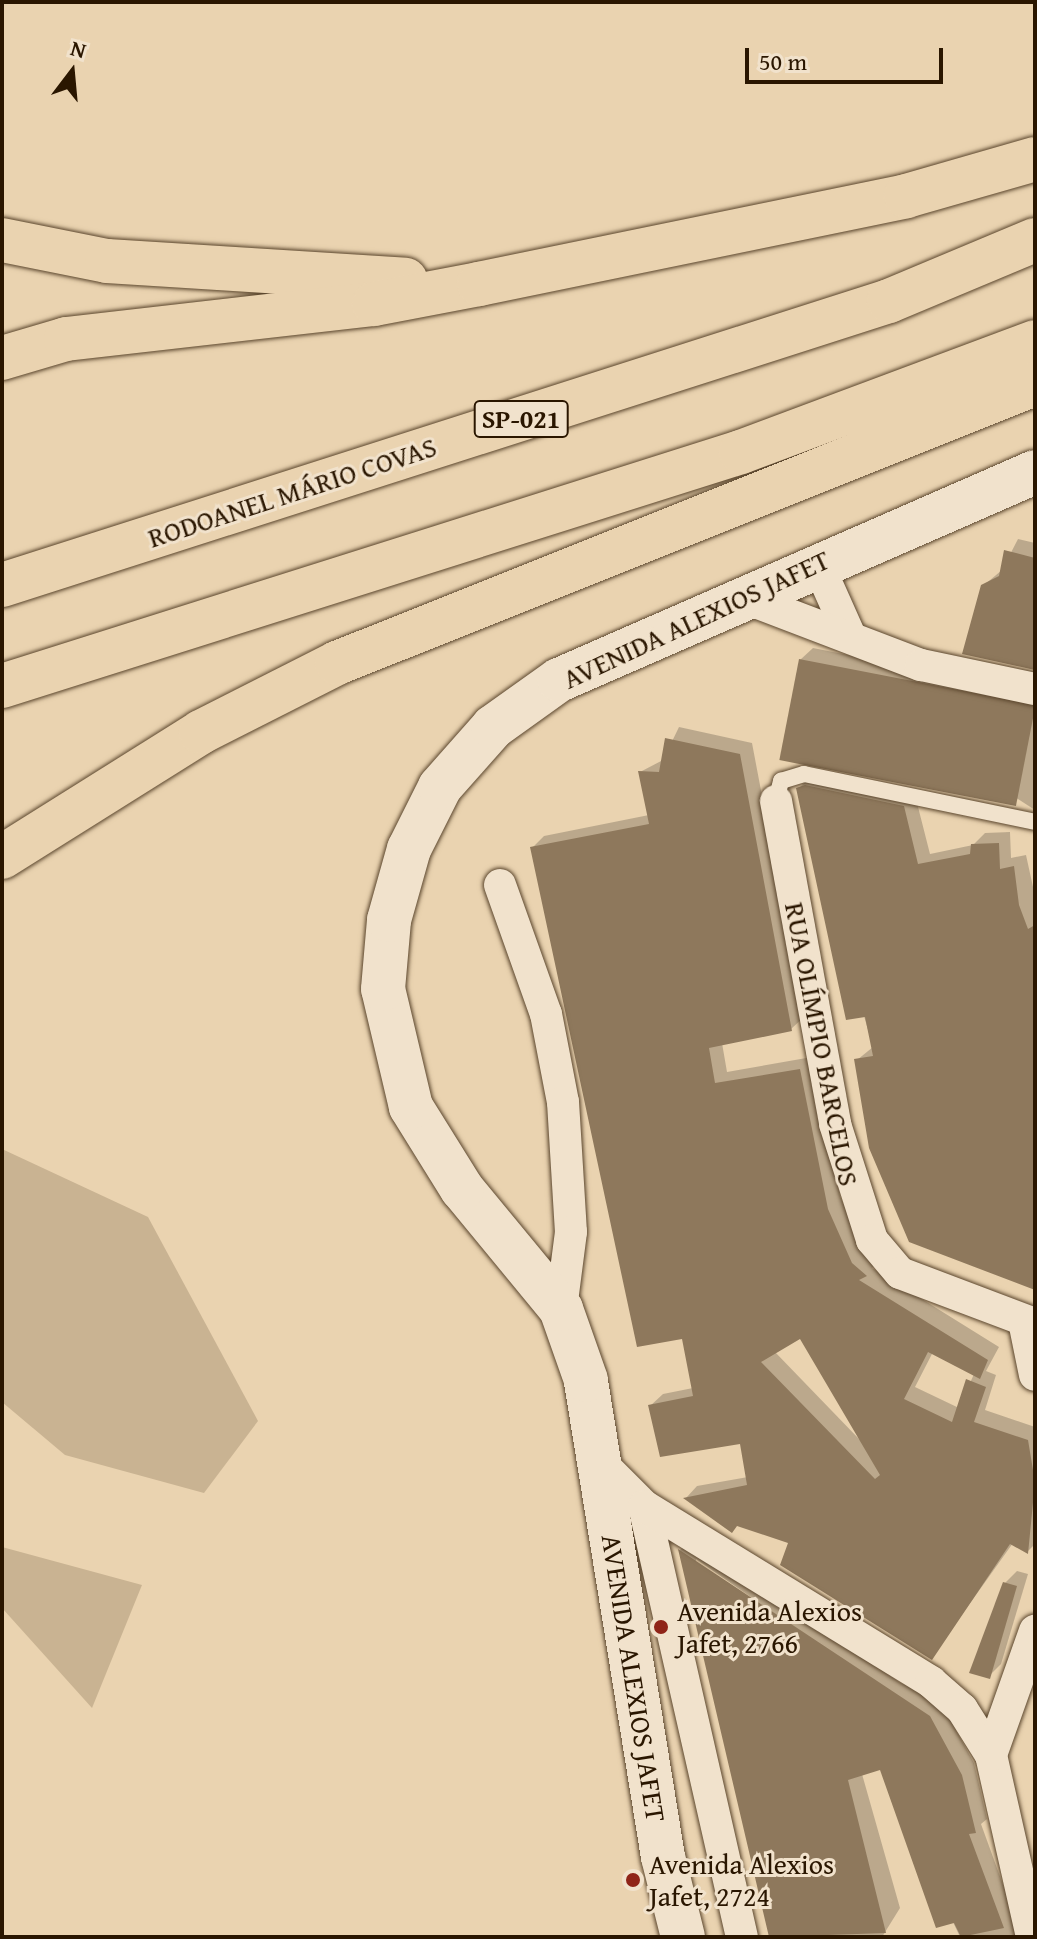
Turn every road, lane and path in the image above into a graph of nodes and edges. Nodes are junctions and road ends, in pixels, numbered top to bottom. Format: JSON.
{"nodes":[{"id":1,"x":1035,"y":159,"type":"edge"},
{"id":2,"x":2,"y":240,"type":"edge"},
{"id":3,"x":1035,"y":240,"type":"edge"},
{"id":4,"x":479,"y":284,"type":"junction"},
{"id":5,"x":1035,"y":342,"type":"edge"},
{"id":6,"x":2,"y":358,"type":"edge"},
{"id":7,"x":1035,"y":384,"type":"edge"},
{"id":8,"x":1035,"y":472,"type":"edge"},
{"id":9,"x":817,"y":562,"type":"junction"},
{"id":10,"x":2,"y":585,"type":"edge"},
{"id":11,"x":740,"y":596,"type":"junction"},
{"id":12,"x":850,"y":636,"type":"junction"},
{"id":13,"x":2,"y":686,"type":"edge"},
{"id":14,"x":1035,"y":689,"type":"edge"},
{"id":15,"x":776,"y":801,"type":"joint"},
{"id":16,"x":1035,"y":822,"type":"edge"},
{"id":17,"x":2,"y":857,"type":"edge"},
{"id":18,"x":500,"y":885,"type":"dead end"},
{"id":19,"x":561,"y":1309,"type":"junction"},
{"id":20,"x":1029,"y":1323,"type":"edge"},
{"id":21,"x":1035,"y":1375,"type":"edge"},
{"id":22,"x":603,"y":1465,"type":"junction"},
{"id":23,"x":644,"y":1506,"type":"junction"},
{"id":24,"x":1035,"y":1631,"type":"edge"},
{"id":25,"x":991,"y":1755,"type":"junction"},
{"id":26,"x":683,"y":1937,"type":"edge"},
{"id":27,"x":742,"y":1937,"type":"edge"},
{"id":28,"x":1032,"y":1937,"type":"edge"}],
"edges":[{"from":1,"to":4,"type":"highway"},
{"from":2,"to":4,"type":"highway"},
{"from":3,"to":10,"type":"highway","name":"RODOANEL MÁRIO COVAS","number":"SP-021"},
{"from":4,"to":6,"type":"highway"},
{"from":5,"to":13,"type":"highway"},
{"from":7,"to":17,"type":"highway"},
{"from":8,"to":9,"type":"main road","name":"AVENIDA ALEXIOS JAFET"},
{"from":9,"to":11,"type":"main road","name":"AVENIDA ALEXIOS JAFET"},
{"from":9,"to":12,"type":"street"},
{"from":11,"to":12,"type":"street"},
{"from":11,"to":19,"type":"main road","name":"AVENIDA ALEXIOS JAFET"},
{"from":12,"to":14,"type":"street"},
{"from":15,"to":16,"type":"lane"},
{"from":15,"to":20,"type":"street","name":"RUA OLÍMPIO BARCELOS"},
{"from":18,"to":19,"type":"street","name":"AVENIDA ALEXIOS JAFET"},
{"from":19,"to":22,"type":"main road","name":"AVENIDA ALEXIOS JAFET"},
{"from":20,"to":21,"type":"street"},
{"from":22,"to":23,"type":"street","name":"AVENIDA ALEXIOS JAFET"},
{"from":22,"to":26,"type":"main road","name":"AVENIDA ALEXIOS JAFET"},
{"from":23,"to":25,"type":"street"},
{"from":23,"to":27,"type":"street","name":"AVENIDA ALEXIOS JAFET"},
{"from":24,"to":25,"type":"street"},
{"from":25,"to":28,"type":"street"}]}
